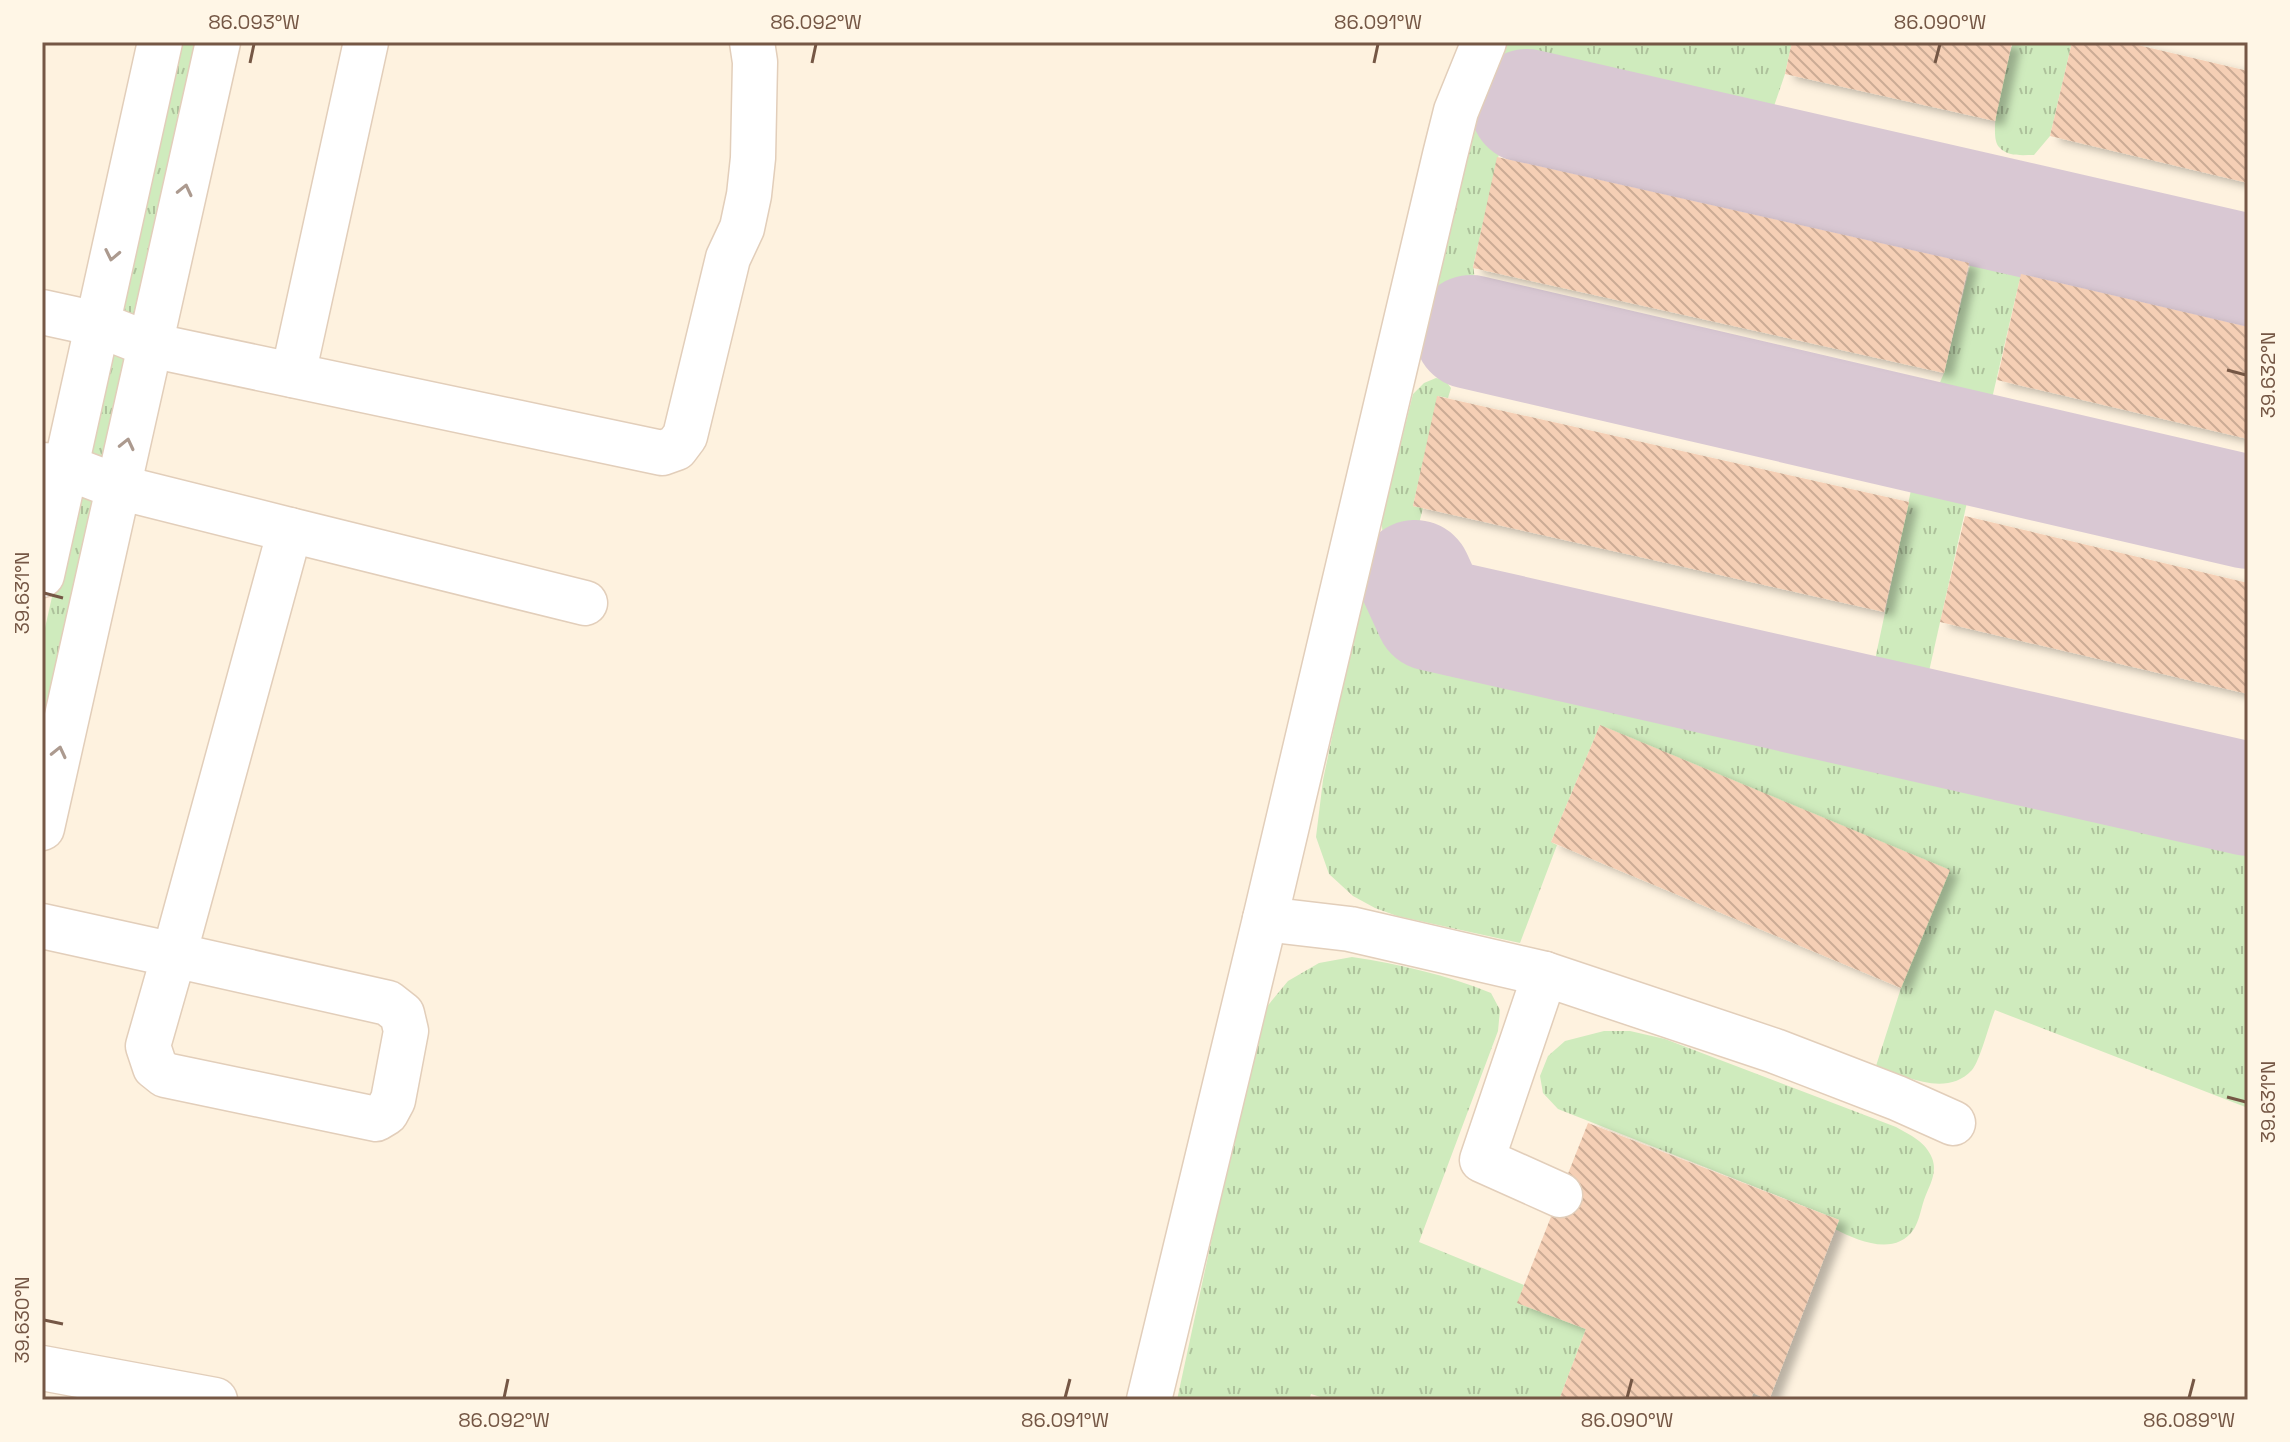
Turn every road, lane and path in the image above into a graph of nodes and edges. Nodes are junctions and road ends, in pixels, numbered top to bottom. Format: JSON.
{"nodes":[{"id":1,"x":160,"y":42,"type":"edge"},
{"id":2,"x":218,"y":42,"type":"edge"},
{"id":3,"x":366,"y":42,"type":"edge"},
{"id":4,"x":752,"y":42,"type":"edge"},
{"id":5,"x":1484,"y":42,"type":"edge"},
{"id":6,"x":42,"y":312,"type":"edge"},
{"id":7,"x":97,"y":324,"type":"junction"},
{"id":8,"x":150,"y":345,"type":"junction"},
{"id":9,"x":293,"y":375,"type":"junction"},
{"id":10,"x":54,"y":466,"type":"edge"},
{"id":11,"x":118,"y":487,"type":"junction"},
{"id":12,"x":290,"y":530,"type":"junction"},
{"id":13,"x":42,"y":575,"type":"edge"},
{"id":14,"x":585,"y":603,"type":"dead end"},
{"id":15,"x":42,"y":828,"type":"edge"},
{"id":16,"x":1265,"y":919,"type":"junction"},
{"id":17,"x":42,"y":926,"type":"edge"},
{"id":18,"x":174,"y":955,"type":"junction"},
{"id":19,"x":1545,"y":974,"type":"junction"},
{"id":20,"x":1953,"y":1123,"type":"dead end"},
{"id":21,"x":1560,"y":1195,"type":"dead end"},
{"id":22,"x":42,"y":1368,"type":"edge"},
{"id":23,"x":215,"y":1400,"type":"edge"},
{"id":24,"x":1149,"y":1400,"type":"edge"}],
"edges":[{"from":1,"to":7,"type":"lane","one_way":true},
{"from":8,"to":2,"type":"lane","one_way":true},
{"from":3,"to":9,"type":"lane"},
{"from":4,"to":9,"type":"lane"},
{"from":5,"to":16,"type":"lane"},
{"from":6,"to":7,"type":"lane"},
{"from":7,"to":8,"type":"lane"},
{"from":7,"to":10,"type":"lane"},
{"from":8,"to":9,"type":"lane"},
{"from":11,"to":8,"type":"lane","one_way":true},
{"from":10,"to":11,"type":"lane"},
{"from":10,"to":13,"type":"lane"},
{"from":11,"to":12,"type":"lane"},
{"from":15,"to":11,"type":"lane","one_way":true},
{"from":12,"to":14,"type":"lane"},
{"from":12,"to":18,"type":"lane"},
{"from":16,"to":19,"type":"lane"},
{"from":16,"to":24,"type":"lane"},
{"from":17,"to":18,"type":"lane"},
{"from":18,"to":18,"type":"lane"},
{"from":19,"to":20,"type":"lane"},
{"from":19,"to":21,"type":"lane"},
{"from":22,"to":23,"type":"lane"}]}
